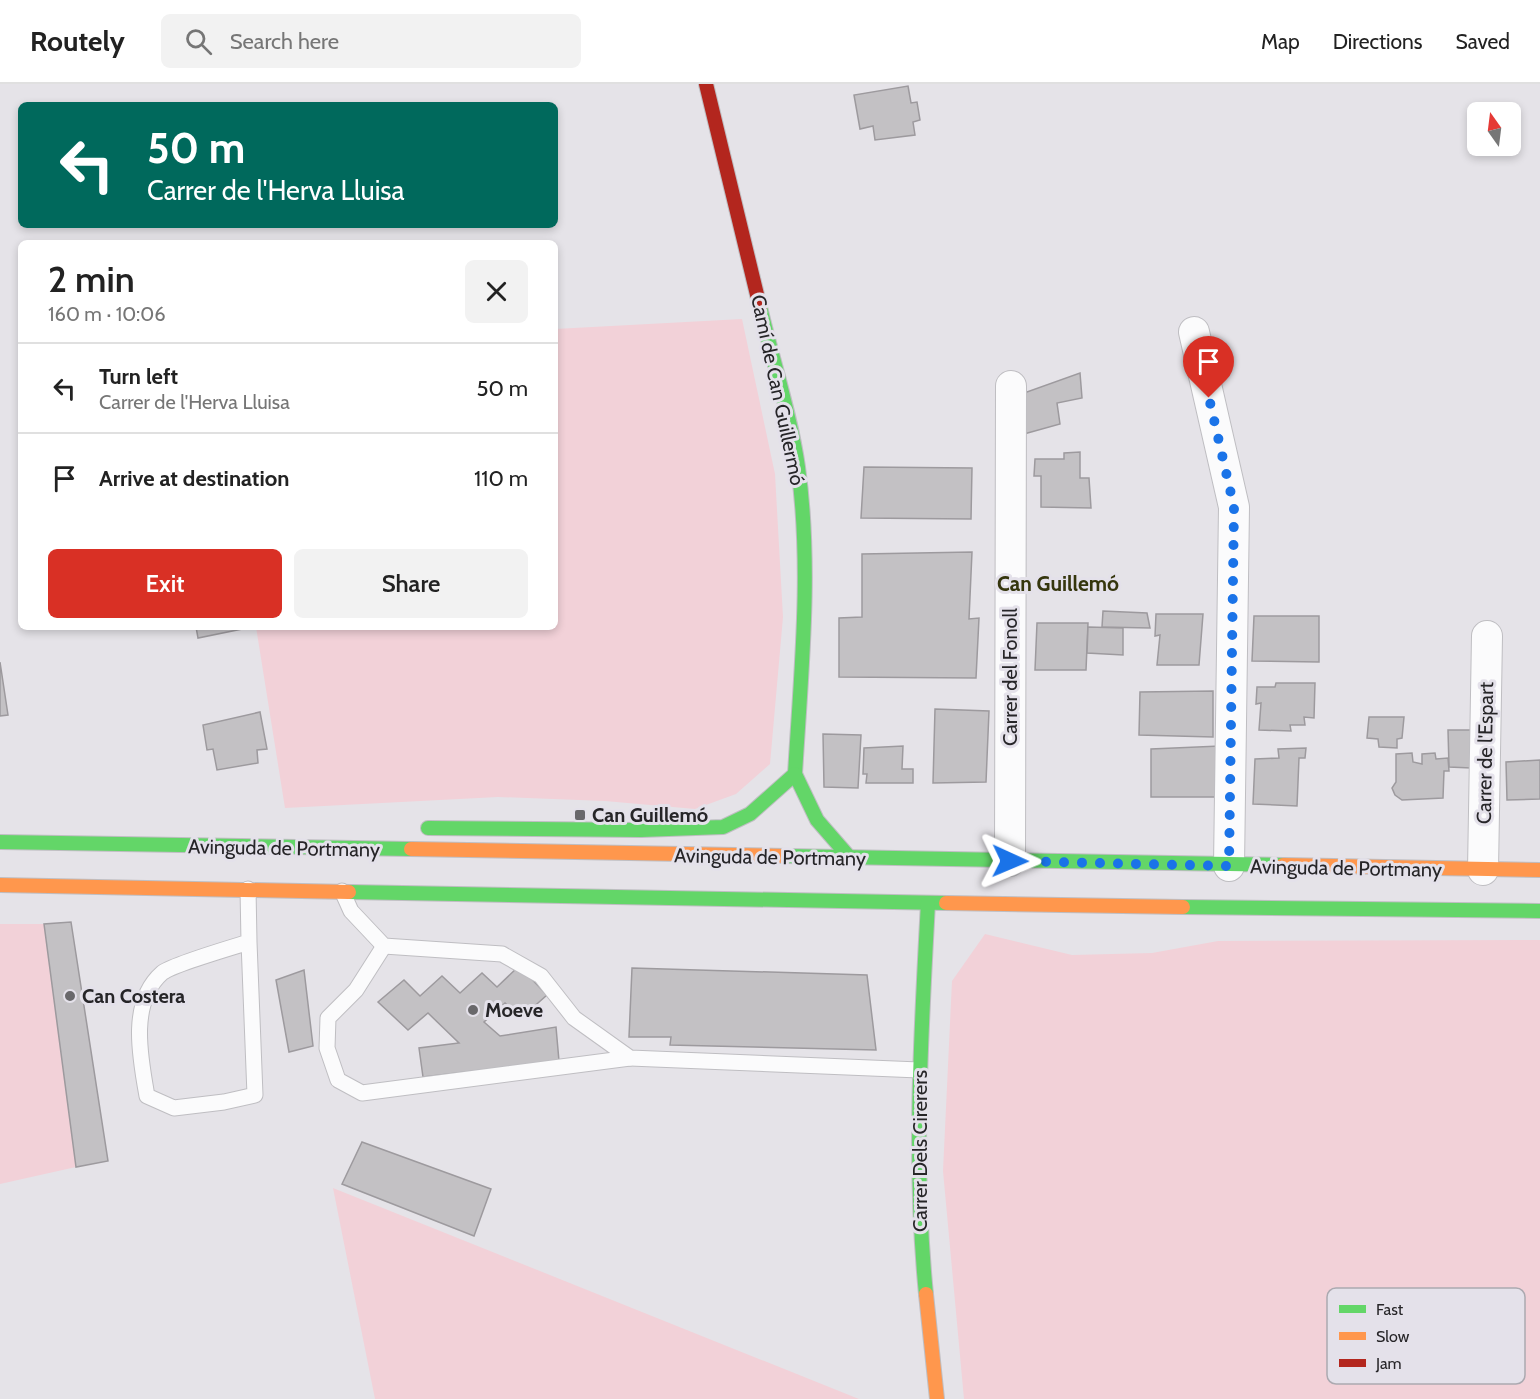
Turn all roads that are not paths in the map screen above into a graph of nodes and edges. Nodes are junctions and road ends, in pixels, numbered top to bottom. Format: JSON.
{"nodes":[{"id":1,"x":706,"y":84,"type":"edge"},
{"id":2,"x":1194,"y":332,"type":"dead end"},
{"id":3,"x":1011,"y":386,"type":"dead end"},
{"id":4,"x":1487,"y":636,"type":"dead end"},
{"id":5,"x":795,"y":774,"type":"junction"},
{"id":6,"x":413,"y":827,"type":"dead end"},
{"id":7,"x":343,"y":834,"type":"dead end"},
{"id":8,"x":0,"y":842,"type":"edge"},
{"id":9,"x":275,"y":848,"type":"junction"},
{"id":10,"x":850,"y":858,"type":"junction"},
{"id":11,"x":1010,"y":861,"type":"junction"},
{"id":12,"x":1229,"y":866,"type":"junction"},
{"id":13,"x":1483,"y":870,"type":"junction"},
{"id":14,"x":1540,"y":870,"type":"edge"},
{"id":15,"x":0,"y":885,"type":"edge"},
{"id":16,"x":248,"y":889,"type":"junction"},
{"id":17,"x":342,"y":891,"type":"junction"},
{"id":18,"x":928,"y":903,"type":"junction"},
{"id":19,"x":1540,"y":911,"type":"edge"},
{"id":20,"x":249,"y":942,"type":"junction"},
{"id":21,"x":384,"y":946,"type":"junction"},
{"id":22,"x":630,"y":1058,"type":"junction"},
{"id":23,"x":920,"y":1070,"type":"junction"},
{"id":24,"x":937,"y":1399,"type":"edge"}],
"edges":[{"from":1,"to":5,"type":"main road","name":"Camí de Can Guillermó"},
{"from":2,"to":12,"type":"street"},
{"from":3,"to":11,"type":"street","name":"Carrer del Fonoll"},
{"from":4,"to":13,"type":"street","name":"Carrer de l'Espart"},
{"from":5,"to":6,"type":"main road"},
{"from":5,"to":10,"type":"main road"},
{"from":7,"to":9,"type":"main road"},
{"from":8,"to":9,"type":"main road","name":"Avinguda de Portmany"},
{"from":9,"to":10,"type":"main road","name":"Avinguda de Portmany"},
{"from":10,"to":11,"type":"main road","name":"Avinguda de Portmany"},
{"from":11,"to":12,"type":"main road","name":"Avinguda de Portmany"},
{"from":12,"to":13,"type":"main road","name":"Avinguda de Portmany"},
{"from":13,"to":14,"type":"main road","name":"Avinguda de Portmany"},
{"from":15,"to":16,"type":"main road"},
{"from":16,"to":17,"type":"main road"},
{"from":16,"to":20,"type":"lane"},
{"from":17,"to":18,"type":"main road"},
{"from":17,"to":21,"type":"lane"},
{"from":18,"to":19,"type":"main road"},
{"from":18,"to":23,"type":"main road","name":"Carrer Dels Cirerers"},
{"from":20,"to":20,"type":"lane"},
{"from":21,"to":22,"type":"lane"},
{"from":21,"to":22,"type":"lane"},
{"from":22,"to":23,"type":"lane"},
{"from":23,"to":24,"type":"main road","name":"Carrer Dels Cirerers"}]}
